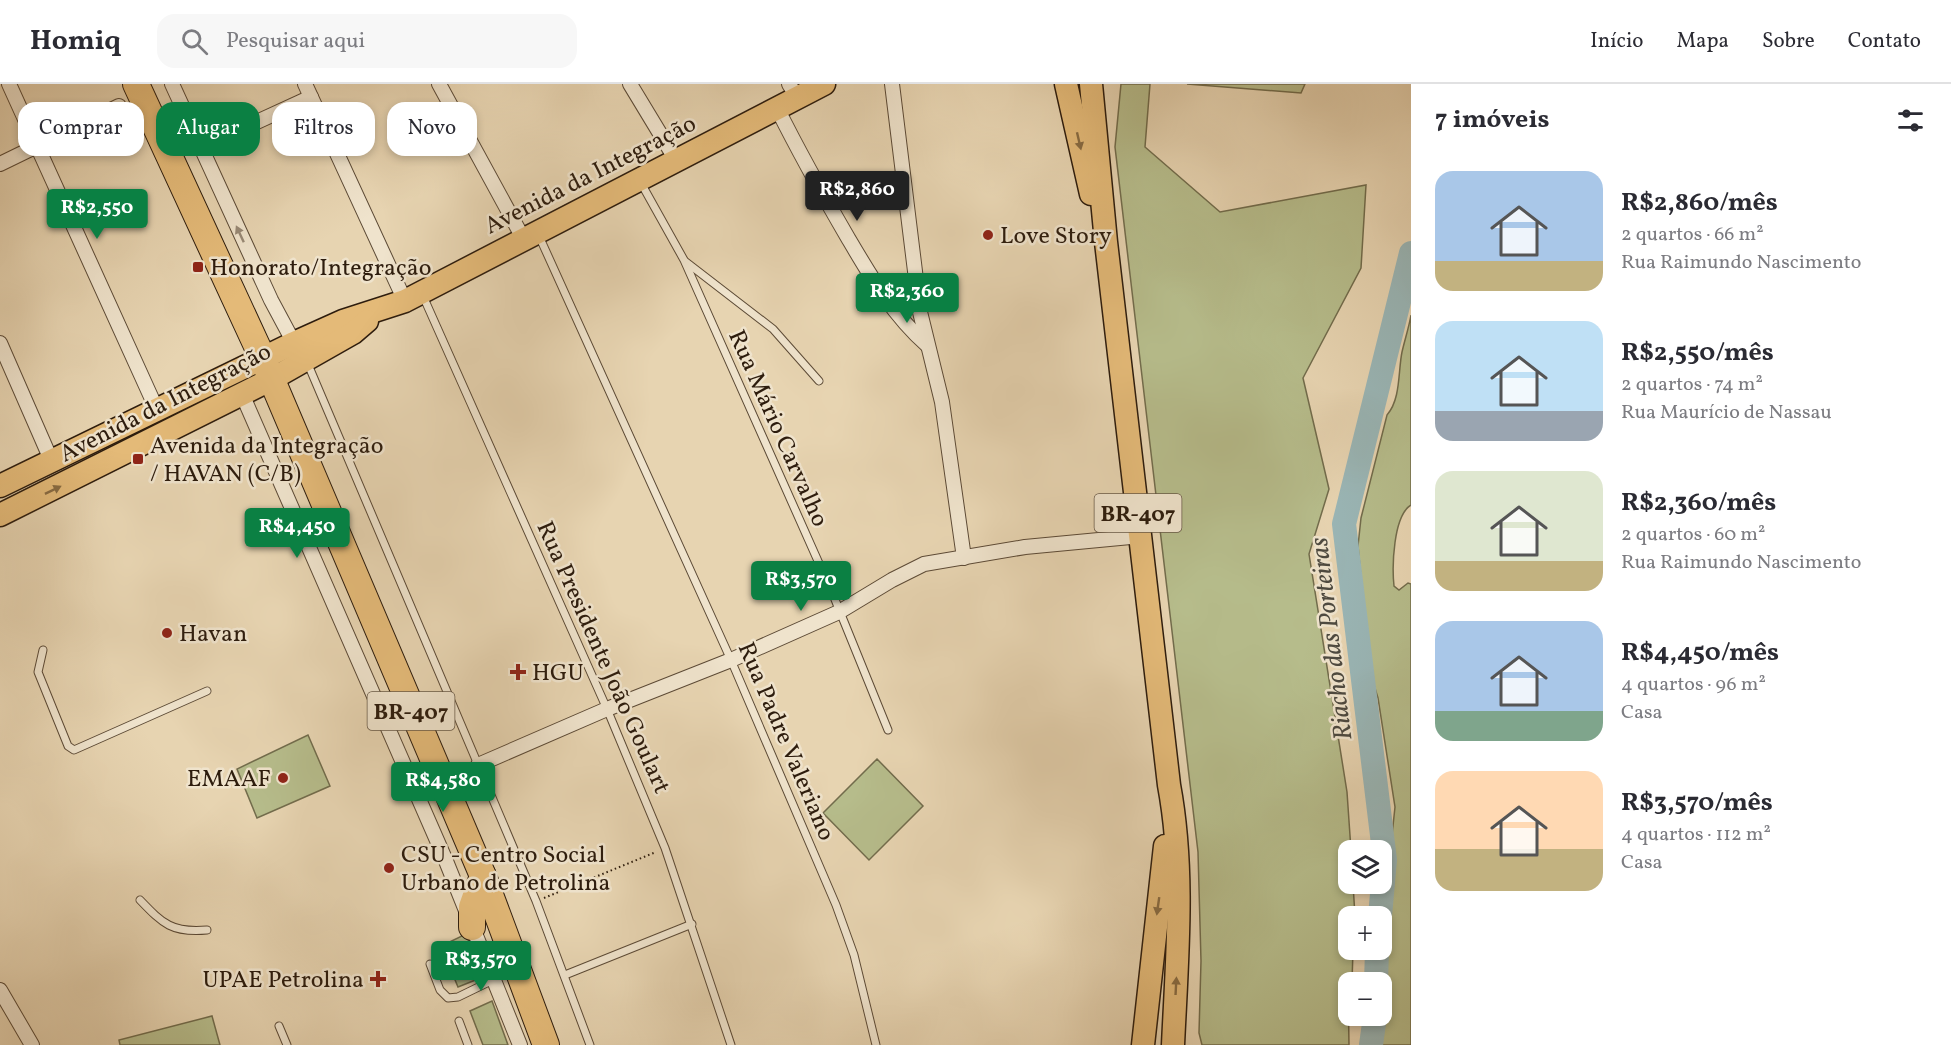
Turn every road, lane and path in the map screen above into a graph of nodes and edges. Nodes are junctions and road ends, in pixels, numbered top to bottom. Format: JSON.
{"nodes":[{"id":1,"x":9,"y":84,"type":"edge"},
{"id":2,"x":136,"y":84,"type":"edge"},
{"id":3,"x":172,"y":84,"type":"edge"},
{"id":4,"x":439,"y":84,"type":"edge"},
{"id":5,"x":630,"y":84,"type":"edge"},
{"id":6,"x":824,"y":84,"type":"edge"},
{"id":7,"x":892,"y":84,"type":"edge"},
{"id":8,"x":1066,"y":84,"type":"edge"},
{"id":9,"x":1091,"y":84,"type":"edge"},
{"id":10,"x":308,"y":90,"type":"edge"},
{"id":11,"x":793,"y":91,"type":"edge"},
{"id":12,"x":180,"y":102,"type":"edge"},
{"id":13,"x":18,"y":105,"type":"edge"},
{"id":14,"x":777,"y":108,"type":"junction"},
{"id":15,"x":260,"y":116,"type":"edge"},
{"id":16,"x":18,"y":155,"type":"edge"},
{"id":17,"x":41,"y":156,"type":"edge"},
{"id":18,"x":204,"y":156,"type":"edge"},
{"id":19,"x":676,"y":160,"type":"junction"},
{"id":20,"x":0,"y":164,"type":"edge"},
{"id":21,"x":639,"y":180,"type":"junction"},
{"id":22,"x":530,"y":234,"type":"junction"},
{"id":23,"x":1106,"y":242,"type":"junction"},
{"id":24,"x":684,"y":260,"type":"junction"},
{"id":25,"x":413,"y":296,"type":"junction"},
{"id":26,"x":0,"y":343,"type":"edge"},
{"id":27,"x":927,"y":345,"type":"junction"},
{"id":28,"x":300,"y":351,"type":"junction"},
{"id":29,"x":267,"y":369,"type":"junction"},
{"id":30,"x":819,"y":381,"type":"dead end"},
{"id":31,"x":242,"y":394,"type":"junction"},
{"id":32,"x":157,"y":410,"type":"junction"},
{"id":33,"x":52,"y":462,"type":"junction"},
{"id":34,"x":0,"y":486,"type":"edge"},
{"id":35,"x":0,"y":515,"type":"edge"},
{"id":36,"x":1141,"y":536,"type":"junction"},
{"id":37,"x":964,"y":558,"type":"junction"},
{"id":38,"x":839,"y":612,"type":"junction"},
{"id":39,"x":43,"y":650,"type":"dead end"},
{"id":40,"x":730,"y":660,"type":"junction"},
{"id":41,"x":207,"y":692,"type":"dead end"},
{"id":42,"x":607,"y":709,"type":"junction"},
{"id":43,"x":888,"y":730,"type":"dead end"},
{"id":44,"x":478,"y":765,"type":"junction"},
{"id":45,"x":1169,"y":785,"type":"junction"},
{"id":46,"x":665,"y":848,"type":"junction"},
{"id":47,"x":483,"y":876,"type":"junction"},
{"id":48,"x":140,"y":900,"type":"dead end"},
{"id":49,"x":536,"y":901,"type":"junction"},
{"id":50,"x":692,"y":924,"type":"junction"},
{"id":51,"x":472,"y":927,"type":"junction"},
{"id":52,"x":207,"y":930,"type":"dead end"},
{"id":53,"x":430,"y":964,"type":"dead end"},
{"id":54,"x":565,"y":975,"type":"junction"},
{"id":55,"x":493,"y":980,"type":"junction"},
{"id":56,"x":0,"y":990,"type":"edge"},
{"id":57,"x":459,"y":1021,"type":"dead end"},
{"id":58,"x":279,"y":1026,"type":"dead end"},
{"id":59,"x":32,"y":1045,"type":"edge"},
{"id":60,"x":287,"y":1045,"type":"edge"},
{"id":61,"x":468,"y":1045,"type":"edge"},
{"id":62,"x":519,"y":1045,"type":"edge"},
{"id":63,"x":546,"y":1045,"type":"edge"},
{"id":64,"x":590,"y":1045,"type":"edge"},
{"id":65,"x":731,"y":1045,"type":"edge"},
{"id":66,"x":876,"y":1045,"type":"edge"},
{"id":67,"x":1143,"y":1045,"type":"edge"},
{"id":68,"x":1150,"y":1045,"type":"edge"},
{"id":69,"x":1174,"y":1045,"type":"edge"}],
"edges":[{"from":1,"to":13,"type":"street"},
{"from":2,"to":29,"type":"highway","number":"BR-407"},
{"from":3,"to":12,"type":"street"},
{"from":4,"to":22,"type":"street"},
{"from":5,"to":19,"type":"street"},
{"from":6,"to":11,"type":"main road","name":"Avenida da Integração"},
{"from":7,"to":27,"type":"street"},
{"from":8,"to":23,"type":"main road","one_way":true},
{"from":9,"to":23,"type":"main road"},
{"from":10,"to":15,"type":"street"},
{"from":10,"to":25,"type":"street"},
{"from":11,"to":14,"type":"main road","name":"Avenida da Integração"},
{"from":14,"to":19,"type":"main road","name":"Avenida da Integração"},
{"from":14,"to":27,"type":"street"},
{"from":16,"to":20,"type":"street"},
{"from":17,"to":32,"type":"street"},
{"from":28,"to":18,"type":"street","one_way":true},
{"from":19,"to":21,"type":"main road","name":"Avenida da Integração"},
{"from":21,"to":22,"type":"main road","name":"Avenida da Integração"},
{"from":21,"to":24,"type":"lane","name":"Rua Mário Carvalho"},
{"from":22,"to":25,"type":"main road","name":"Avenida da Integração"},
{"from":22,"to":40,"type":"lane","name":"Rua Padre Valeriano"},
{"from":23,"to":36,"type":"main road","number":"BR-407"},
{"from":24,"to":30,"type":"lane"},
{"from":24,"to":38,"type":"lane","name":"Rua Mário Carvalho"},
{"from":25,"to":28,"type":"main road","name":"Avenida da Integração"},
{"from":25,"to":42,"type":"lane","name":"Rua Presidente João Goulart"},
{"from":26,"to":33,"type":"street"},
{"from":27,"to":37,"type":"street"},
{"from":28,"to":29,"type":"main road","name":"Avenida da Integração"},
{"from":28,"to":44,"type":"lane"},
{"from":29,"to":31,"type":"main road","name":"Avenida da Integração"},
{"from":29,"to":32,"type":"main road","name":"Avenida da Integração"},
{"from":29,"to":47,"type":"highway","number":"BR-407"},
{"from":35,"to":31,"type":"main road","name":"Avenida da Integração","one_way":true},
{"from":31,"to":51,"type":"street"},
{"from":32,"to":33,"type":"main road","name":"Avenida da Integração"},
{"from":33,"to":34,"type":"main road","name":"Avenida da Integração"},
{"from":36,"to":37,"type":"street"},
{"from":36,"to":45,"type":"main road","number":"BR-407"},
{"from":37,"to":38,"type":"street"},
{"from":38,"to":40,"type":"street"},
{"from":38,"to":43,"type":"lane","name":"Rua Mário Carvalho"},
{"from":39,"to":41,"type":"lane"},
{"from":40,"to":42,"type":"street"},
{"from":40,"to":66,"type":"lane","name":"Rua Padre Valeriano"},
{"from":42,"to":44,"type":"street"},
{"from":42,"to":46,"type":"lane","name":"Rua Presidente João Goulart"},
{"from":44,"to":49,"type":"lane"},
{"from":45,"to":67,"type":"main road","number":"BR-407","one_way":true},
{"from":69,"to":45,"type":"main road","number":"BR-407","one_way":true},
{"from":46,"to":49,"type":"path"},
{"from":46,"to":50,"type":"lane","name":"Rua Presidente João Goulart"},
{"from":47,"to":51,"type":"highway"},
{"from":47,"to":63,"type":"highway","number":"BR-407"},
{"from":48,"to":52,"type":"lane"},
{"from":49,"to":54,"type":"lane"},
{"from":50,"to":54,"type":"lane"},
{"from":50,"to":65,"type":"lane","name":"Rua Presidente João Goulart"},
{"from":51,"to":55,"type":"street"},
{"from":53,"to":55,"type":"lane"},
{"from":54,"to":64,"type":"lane"},
{"from":55,"to":62,"type":"street"},
{"from":56,"to":59,"type":"street"},
{"from":57,"to":61,"type":"lane"},
{"from":58,"to":60,"type":"lane"},
{"from":68,"to":69,"type":"main road"}]}
